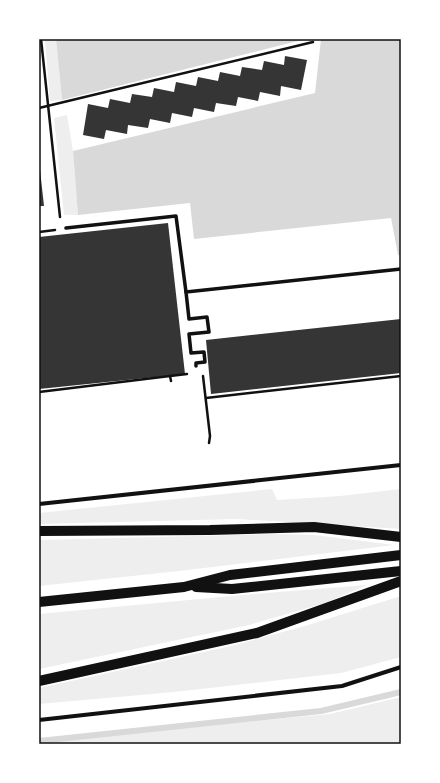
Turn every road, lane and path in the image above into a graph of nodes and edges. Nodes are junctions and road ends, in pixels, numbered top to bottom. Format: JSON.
{"nodes":[{"id":1,"x":41,"y":39,"type":"edge"},
{"id":2,"x":313,"y":42,"type":"dead end"},
{"id":3,"x":47,"y":107,"type":"junction"},
{"id":4,"x":39,"y":108,"type":"edge"},
{"id":5,"x":64,"y":229,"type":"junction"},
{"id":6,"x":39,"y":232,"type":"edge"},
{"id":7,"x":401,"y":269,"type":"edge"},
{"id":8,"x":186,"y":292,"type":"junction"},
{"id":9,"x":196,"y":366,"type":"dead end"},
{"id":10,"x":189,"y":374,"type":"dead end"},
{"id":11,"x":202,"y":374,"type":"dead end"},
{"id":12,"x":170,"y":376,"type":"junction"},
{"id":13,"x":401,"y":376,"type":"edge"},
{"id":14,"x":172,"y":381,"type":"dead end"},
{"id":15,"x":39,"y":392,"type":"edge"},
{"id":16,"x":206,"y":398,"type":"junction"},
{"id":17,"x":209,"y":443,"type":"dead end"},
{"id":18,"x":401,"y":465,"type":"edge"},
{"id":19,"x":39,"y":504,"type":"edge"},
{"id":20,"x":39,"y":531,"type":"edge"},
{"id":21,"x":401,"y":537,"type":"edge"},
{"id":22,"x":401,"y":555,"type":"edge"},
{"id":23,"x":401,"y":571,"type":"edge"},
{"id":24,"x":401,"y":581,"type":"edge"},
{"id":25,"x":184,"y":587,"type":"junction"},
{"id":26,"x":39,"y":602,"type":"edge"},
{"id":27,"x":401,"y":667,"type":"edge"},
{"id":28,"x":39,"y":681,"type":"edge"},
{"id":29,"x":39,"y":720,"type":"edge"}],
"edges":[{"from":1,"to":3,"type":"path"},
{"from":2,"to":3,"type":"path"},
{"from":3,"to":4,"type":"path"},
{"from":3,"to":5,"type":"path"},
{"from":5,"to":6,"type":"path"},
{"from":5,"to":8,"type":"street"},
{"from":7,"to":8,"type":"street"},
{"from":8,"to":9,"type":"street"},
{"from":10,"to":12,"type":"path"},
{"from":11,"to":16,"type":"path"},
{"from":12,"to":14,"type":"path"},
{"from":12,"to":15,"type":"path"},
{"from":13,"to":16,"type":"path"},
{"from":16,"to":17,"type":"path"},
{"from":18,"to":19,"type":"street"},
{"from":20,"to":21,"type":"main road"},
{"from":22,"to":25,"type":"main road"},
{"from":23,"to":25,"type":"main road"},
{"from":24,"to":28,"type":"main road"},
{"from":25,"to":26,"type":"main road"},
{"from":27,"to":29,"type":"street"}]}
